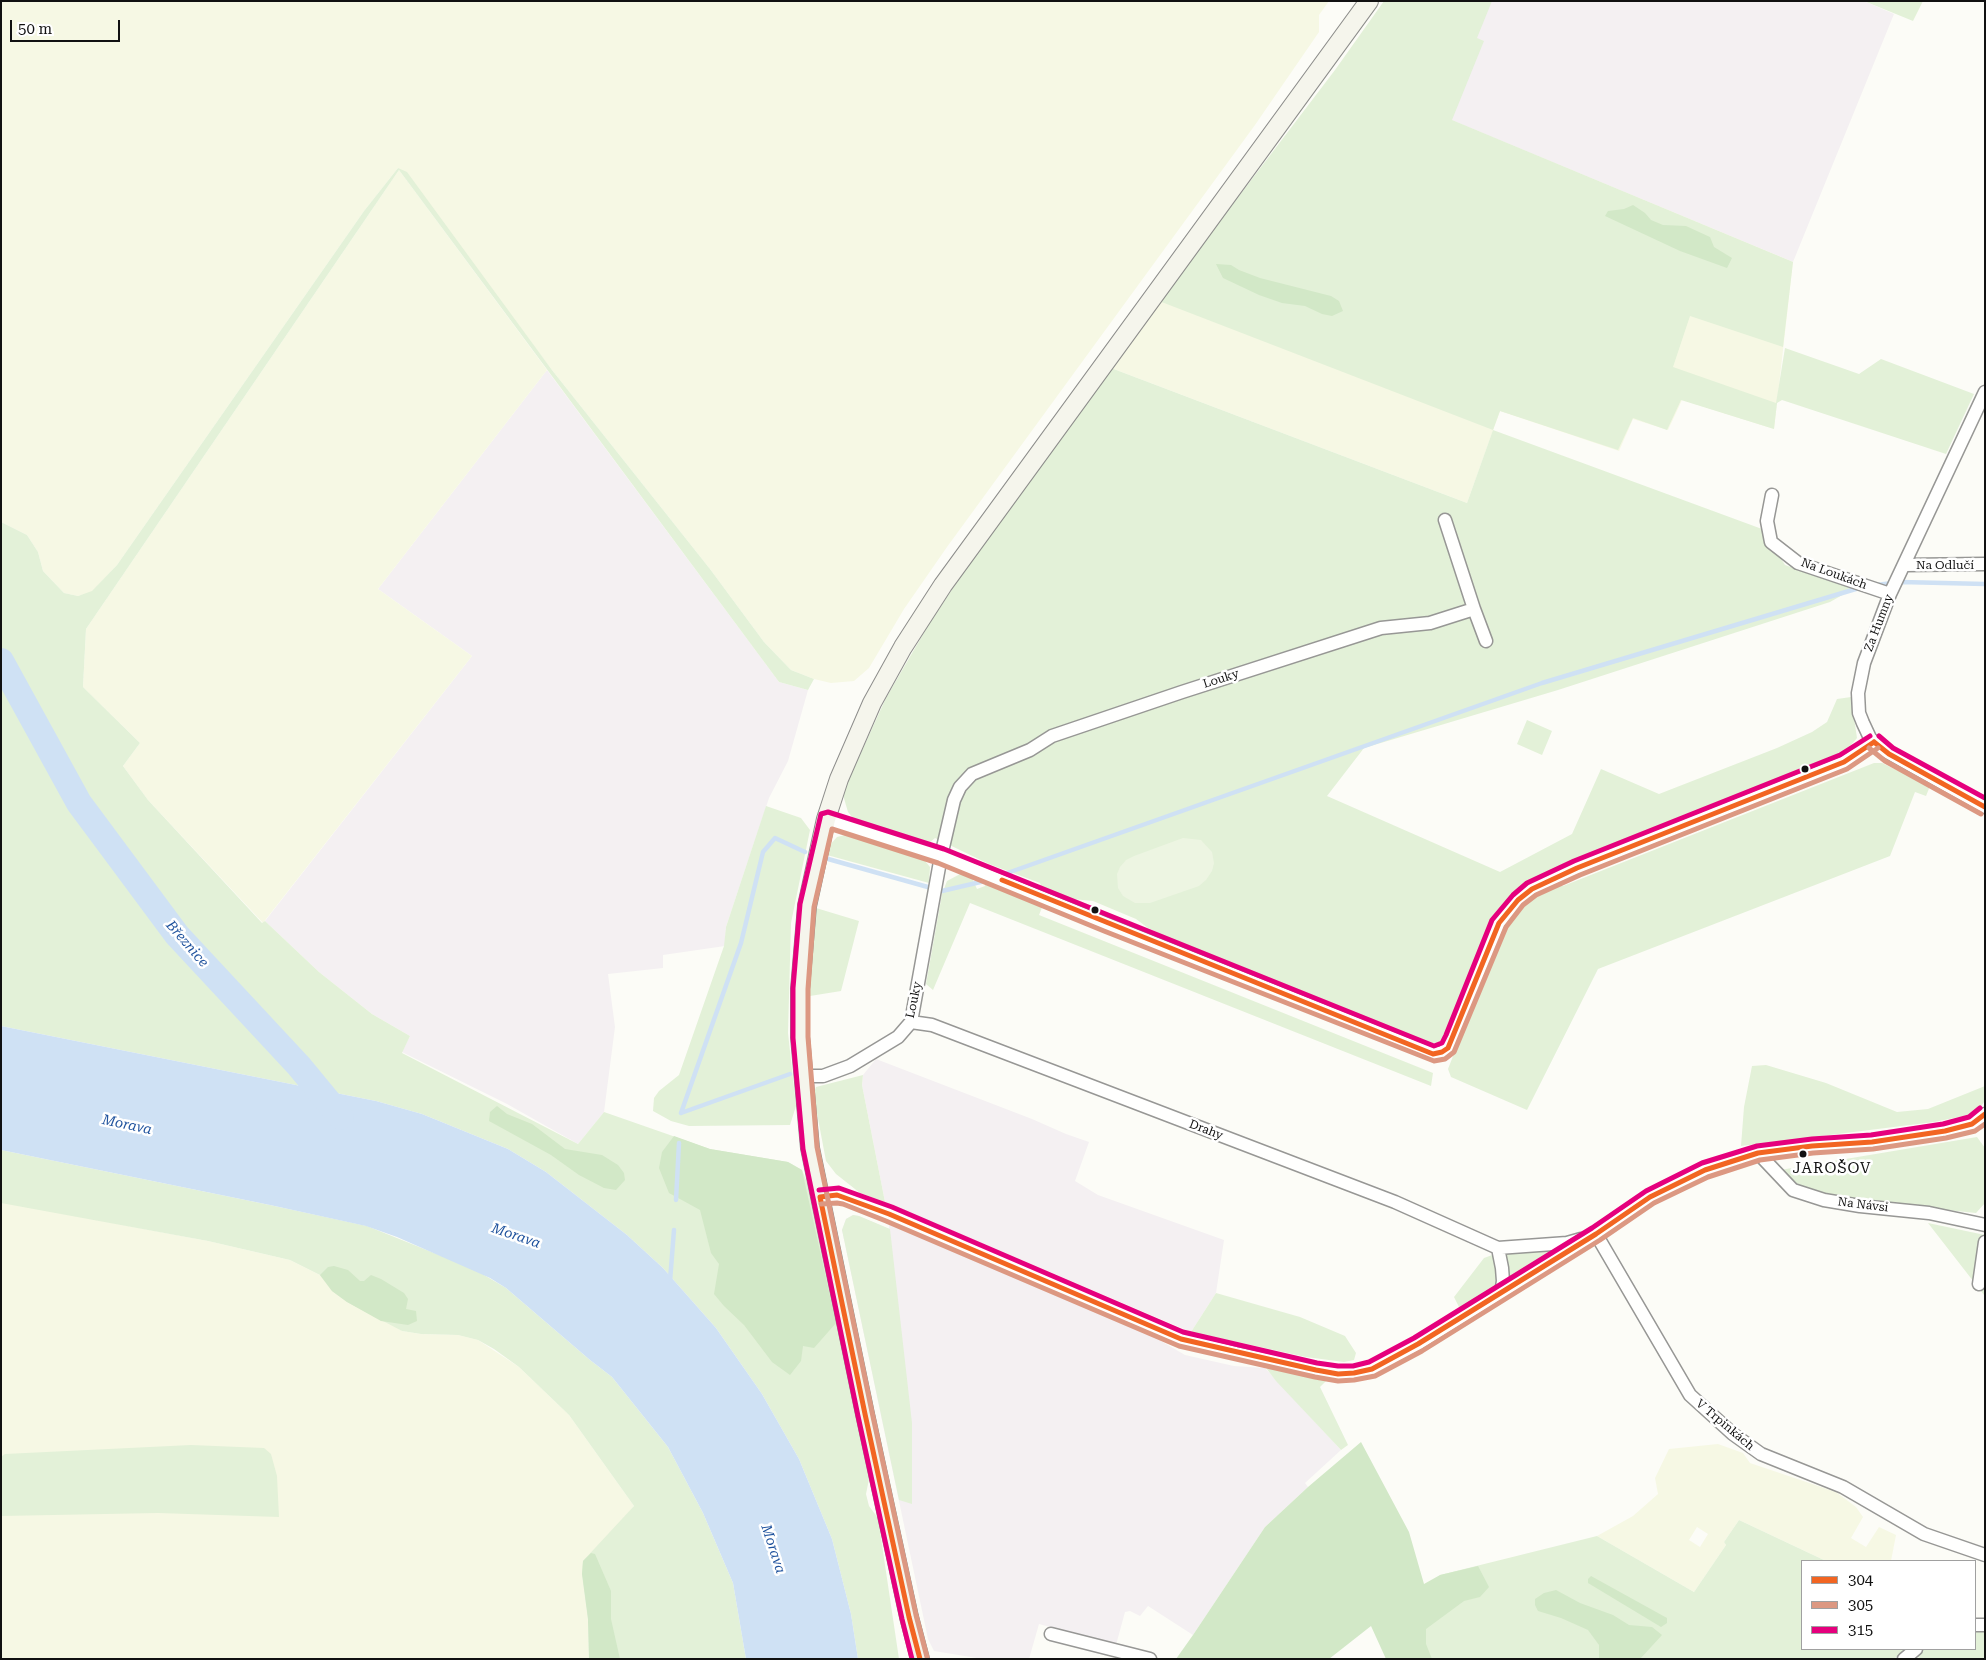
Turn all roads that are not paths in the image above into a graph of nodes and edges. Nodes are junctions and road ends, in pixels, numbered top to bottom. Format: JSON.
{"nodes":[{"id":1,"x":1369,"y":1,"type":"edge"},
{"id":2,"x":1985,"y":392,"type":"edge"},
{"id":3,"x":1772,"y":495,"type":"dead end"},
{"id":4,"x":1445,"y":520,"type":"dead end"},
{"id":5,"x":1985,"y":564,"type":"edge"},
{"id":6,"x":1905,"y":565,"type":"junction"},
{"id":7,"x":1894,"y":586,"type":"junction"},
{"id":8,"x":1474,"y":609,"type":"junction"},
{"id":9,"x":1486,"y":641,"type":"dead end"},
{"id":10,"x":1874,"y":742,"type":"junction"},
{"id":11,"x":1985,"y":807,"type":"edge"},
{"id":12,"x":826,"y":819,"type":"junction"},
{"id":13,"x":941,"y":856,"type":"junction"},
{"id":14,"x":911,"y":1022,"type":"junction"},
{"id":15,"x":802,"y":1076,"type":"junction"},
{"id":16,"x":1985,"y":1114,"type":"edge"},
{"id":17,"x":1758,"y":1153,"type":"junction"},
{"id":18,"x":820,"y":1196,"type":"junction"},
{"id":19,"x":1985,"y":1225,"type":"edge"},
{"id":20,"x":1596,"y":1234,"type":"junction"},
{"id":21,"x":1985,"y":1242,"type":"edge"},
{"id":22,"x":1498,"y":1248,"type":"junction"},
{"id":23,"x":1979,"y":1284,"type":"dead end"},
{"id":24,"x":1501,"y":1294,"type":"junction"},
{"id":25,"x":1985,"y":1555,"type":"edge"},
{"id":26,"x":1051,"y":1634,"type":"dead end"},
{"id":27,"x":1915,"y":1650,"type":"edge"},
{"id":28,"x":920,"y":1659,"type":"edge"},
{"id":29,"x":1150,"y":1659,"type":"edge"},
{"id":30,"x":1904,"y":1659,"type":"edge"}],
"edges":[{"from":1,"to":12,"type":"main road"},
{"from":2,"to":6,"type":"street","name":"Za Humny"},
{"from":3,"to":7,"type":"street","name":"Na Loukách"},
{"from":4,"to":8,"type":"street"},
{"from":5,"to":6,"type":"street","name":"Na Odlučí"},
{"from":6,"to":7,"type":"street","name":"Za Humny"},
{"from":7,"to":10,"type":"street","name":"Za Humny"},
{"from":8,"to":9,"type":"street"},
{"from":8,"to":13,"type":"street","name":"Louky"},
{"from":10,"to":11,"type":"street","name":"Za Humny"},
{"from":10,"to":13,"type":"street"},
{"from":12,"to":13,"type":"street"},
{"from":12,"to":15,"type":"main road"},
{"from":13,"to":14,"type":"street","name":"Louky"},
{"from":14,"to":15,"type":"street","name":"Louky"},
{"from":14,"to":22,"type":"street","name":"Drahy"},
{"from":15,"to":18,"type":"main road"},
{"from":16,"to":17,"type":"street"},
{"from":17,"to":19,"type":"street","name":"Na Návsi"},
{"from":17,"to":20,"type":"street"},
{"from":18,"to":24,"type":"street"},
{"from":18,"to":28,"type":"main road"},
{"from":20,"to":22,"type":"street","name":"Drahy"},
{"from":20,"to":24,"type":"street"},
{"from":20,"to":25,"type":"street","name":"V Trpinkách"},
{"from":21,"to":23,"type":"street"},
{"from":22,"to":24,"type":"street"},
{"from":26,"to":29,"type":"street"},
{"from":27,"to":30,"type":"street"}]}
